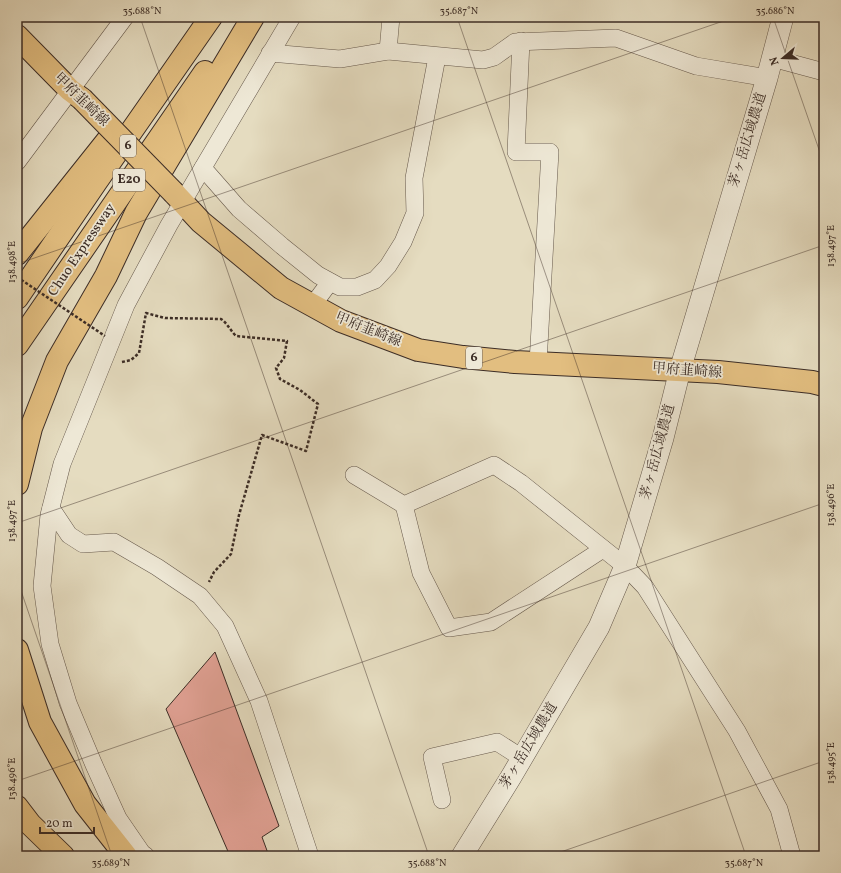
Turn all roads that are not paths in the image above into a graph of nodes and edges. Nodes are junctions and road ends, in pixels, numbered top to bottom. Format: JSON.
{"nodes":[{"id":1,"x":125,"y":17,"type":"edge"},
{"id":2,"x":207,"y":17,"type":"edge"},
{"id":3,"x":211,"y":17,"type":"edge"},
{"id":4,"x":243,"y":17,"type":"edge"},
{"id":5,"x":253,"y":17,"type":"edge"},
{"id":6,"x":292,"y":17,"type":"edge"},
{"id":7,"x":391,"y":17,"type":"edge"},
{"id":8,"x":784,"y":17,"type":"edge"},
{"id":9,"x":17,"y":36,"type":"edge"},
{"id":10,"x":521,"y":41,"type":"junction"},
{"id":11,"x":388,"y":51,"type":"junction"},
{"id":12,"x":270,"y":53,"type":"junction"},
{"id":13,"x":438,"y":57,"type":"junction"},
{"id":14,"x":772,"y":58,"type":"junction"},
{"id":15,"x":824,"y":72,"type":"edge"},
{"id":16,"x":767,"y":78,"type":"junction"},
{"id":17,"x":76,"y":95,"type":"junction"},
{"id":18,"x":17,"y":162,"type":"edge"},
{"id":19,"x":203,"y":168,"type":"junction"},
{"id":20,"x":178,"y":198,"type":"junction"},
{"id":21,"x":17,"y":254,"type":"edge"},
{"id":22,"x":330,"y":282,"type":"junction"},
{"id":23,"x":17,"y":298,"type":"edge"},
{"id":24,"x":312,"y":306,"type":"junction"},
{"id":25,"x":17,"y":345,"type":"edge"},
{"id":26,"x":538,"y":363,"type":"junction"},
{"id":27,"x":680,"y":370,"type":"junction"},
{"id":28,"x":824,"y":385,"type":"edge"},
{"id":29,"x":354,"y":475,"type":"dead end"},
{"id":30,"x":17,"y":484,"type":"edge"},
{"id":31,"x":404,"y":505,"type":"junction"},
{"id":32,"x":51,"y":508,"type":"junction"},
{"id":33,"x":603,"y":549,"type":"junction"},
{"id":34,"x":625,"y":566,"type":"junction"},
{"id":35,"x":17,"y":650,"type":"edge"},
{"id":36,"x":522,"y":758,"type":"junction"},
{"id":37,"x":442,"y":800,"type":"dead end"},
{"id":38,"x":17,"y":807,"type":"edge"},
{"id":39,"x":63,"y":856,"type":"edge"},
{"id":40,"x":126,"y":856,"type":"edge"},
{"id":41,"x":146,"y":856,"type":"edge"},
{"id":42,"x":310,"y":856,"type":"edge"},
{"id":43,"x":462,"y":856,"type":"edge"},
{"id":44,"x":792,"y":856,"type":"edge"}],
"edges":[{"from":1,"to":17,"type":"street"},
{"from":2,"to":21,"type":"main road"},
{"from":3,"to":23,"type":"main road","name":"Chuo Expressway","number":"E20"},
{"from":4,"to":25,"type":"main road","name":"Chuo Expressway","number":"E20"},
{"from":5,"to":30,"type":"main road"},
{"from":6,"to":12,"type":"street"},
{"from":7,"to":11,"type":"street"},
{"from":8,"to":14,"type":"street","name":"茅ヶ岳広域農道"},
{"from":9,"to":17,"type":"main road","name":"甲府韮崎線","number":"6"},
{"from":10,"to":13,"type":"street"},
{"from":10,"to":16,"type":"street"},
{"from":10,"to":26,"type":"street"},
{"from":11,"to":12,"type":"street"},
{"from":11,"to":13,"type":"street"},
{"from":12,"to":19,"type":"street"},
{"from":13,"to":22,"type":"street"},
{"from":14,"to":15,"type":"street"},
{"from":14,"to":16,"type":"street","name":"茅ヶ岳広域農道"},
{"from":16,"to":27,"type":"street","name":"茅ヶ岳広域農道"},
{"from":17,"to":18,"type":"street"},
{"from":17,"to":20,"type":"main road","name":"甲府韮崎線","number":"6","bridge":true},
{"from":19,"to":20,"type":"street"},
{"from":19,"to":22,"type":"street"},
{"from":20,"to":24,"type":"main road","name":"甲府韮崎線","number":"6"},
{"from":20,"to":32,"type":"street"},
{"from":22,"to":24,"type":"street"},
{"from":24,"to":26,"type":"main road","name":"甲府韮崎線","number":"6"},
{"from":26,"to":27,"type":"main road","name":"甲府韮崎線","number":"6"},
{"from":27,"to":28,"type":"main road","name":"甲府韮崎線","number":"6"},
{"from":27,"to":34,"type":"street","name":"茅ヶ岳広域農道"},
{"from":29,"to":31,"type":"street"},
{"from":31,"to":33,"type":"street"},
{"from":31,"to":33,"type":"street"},
{"from":32,"to":41,"type":"street"},
{"from":32,"to":42,"type":"street"},
{"from":33,"to":34,"type":"street"},
{"from":34,"to":36,"type":"street","name":"茅ヶ岳広域農道"},
{"from":34,"to":44,"type":"street"},
{"from":35,"to":40,"type":"main road"},
{"from":36,"to":37,"type":"street"},
{"from":36,"to":43,"type":"street","name":"茅ヶ岳広域農道"},
{"from":38,"to":39,"type":"main road"}]}
